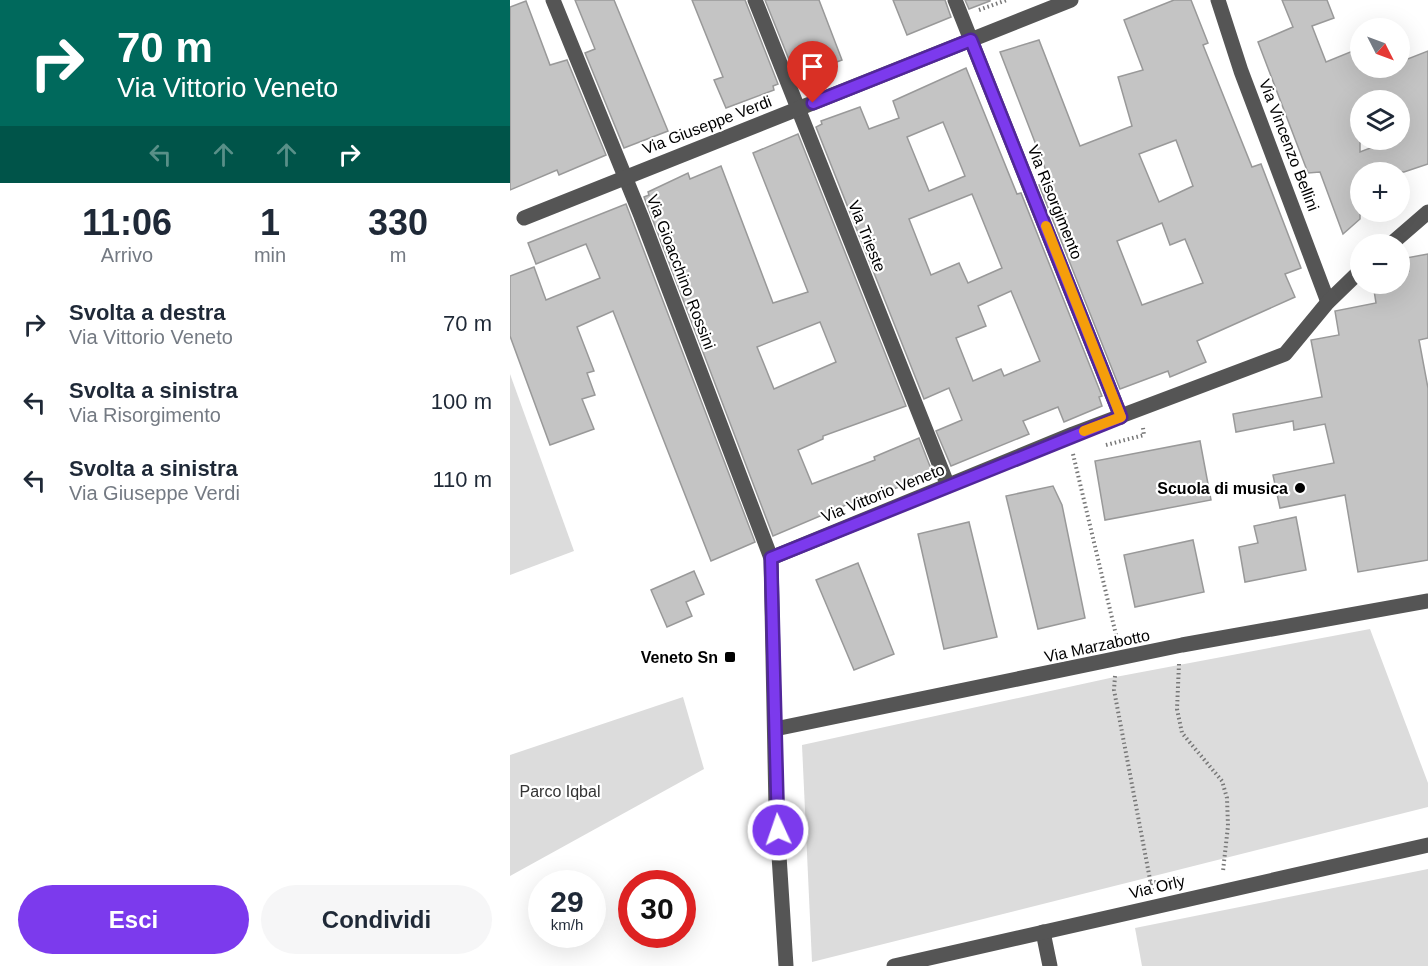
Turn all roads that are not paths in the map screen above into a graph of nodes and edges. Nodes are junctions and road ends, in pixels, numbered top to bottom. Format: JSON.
{"nodes":[{"id":1,"x":553,"y":0,"type":"edge"},
{"id":2,"x":754,"y":0,"type":"edge"},
{"id":3,"x":955,"y":0,"type":"edge"},
{"id":4,"x":1071,"y":0,"type":"edge"},
{"id":5,"x":1218,"y":0,"type":"edge"},
{"id":6,"x":971,"y":40,"type":"junction"},
{"id":7,"x":797,"y":109,"type":"junction"},
{"id":8,"x":624,"y":176,"type":"junction"},
{"id":9,"x":1428,"y":212,"type":"edge"},
{"id":10,"x":524,"y":218,"type":"dead end"},
{"id":11,"x":1403,"y":234,"type":"edge"},
{"id":12,"x":1350,"y":281,"type":"edge"},
{"id":13,"x":1328,"y":303,"type":"junction"},
{"id":14,"x":1121,"y":417,"type":"junction"},
{"id":15,"x":948,"y":486,"type":"junction"},
{"id":16,"x":771,"y":558,"type":"junction"},
{"id":17,"x":1428,"y":601,"type":"edge"},
{"id":18,"x":775,"y":729,"type":"junction"},
{"id":19,"x":1428,"y":845,"type":"edge"},
{"id":20,"x":1043,"y":932,"type":"junction"},
{"id":21,"x":786,"y":966,"type":"edge"},
{"id":22,"x":894,"y":966,"type":"edge"},
{"id":23,"x":1050,"y":966,"type":"edge"}],
"edges":[{"from":1,"to":8,"type":"street","name":"Via Gioacchino Rossini"},
{"from":2,"to":7,"type":"street","name":"Via Trieste"},
{"from":3,"to":6,"type":"street","name":"Via Risorgimento"},
{"from":4,"to":6,"type":"street","name":"Via Giuseppe Verdi"},
{"from":5,"to":13,"type":"street","name":"Via Vincenzo Bellini"},
{"from":6,"to":7,"type":"street","name":"Via Giuseppe Verdi"},
{"from":6,"to":14,"type":"street","name":"Via Risorgimento"},
{"from":7,"to":8,"type":"street","name":"Via Giuseppe Verdi"},
{"from":7,"to":15,"type":"street","name":"Via Trieste"},
{"from":8,"to":10,"type":"street","name":"Via Giuseppe Verdi"},
{"from":8,"to":16,"type":"street","name":"Via Gioacchino Rossini"},
{"from":9,"to":11,"type":"street"},
{"from":12,"to":13,"type":"street","name":"Via Vittorio Veneto"},
{"from":13,"to":14,"type":"street","name":"Via Vittorio Veneto"},
{"from":14,"to":15,"type":"street","name":"Via Vittorio Veneto"},
{"from":15,"to":16,"type":"street","name":"Via Vittorio Veneto"},
{"from":16,"to":18,"type":"street"},
{"from":17,"to":18,"type":"street","name":"Via Marzabotto"},
{"from":18,"to":21,"type":"street"},
{"from":19,"to":20,"type":"street","name":"Via Orly"},
{"from":20,"to":22,"type":"street","name":"Via Orly"},
{"from":20,"to":23,"type":"street"}]}
